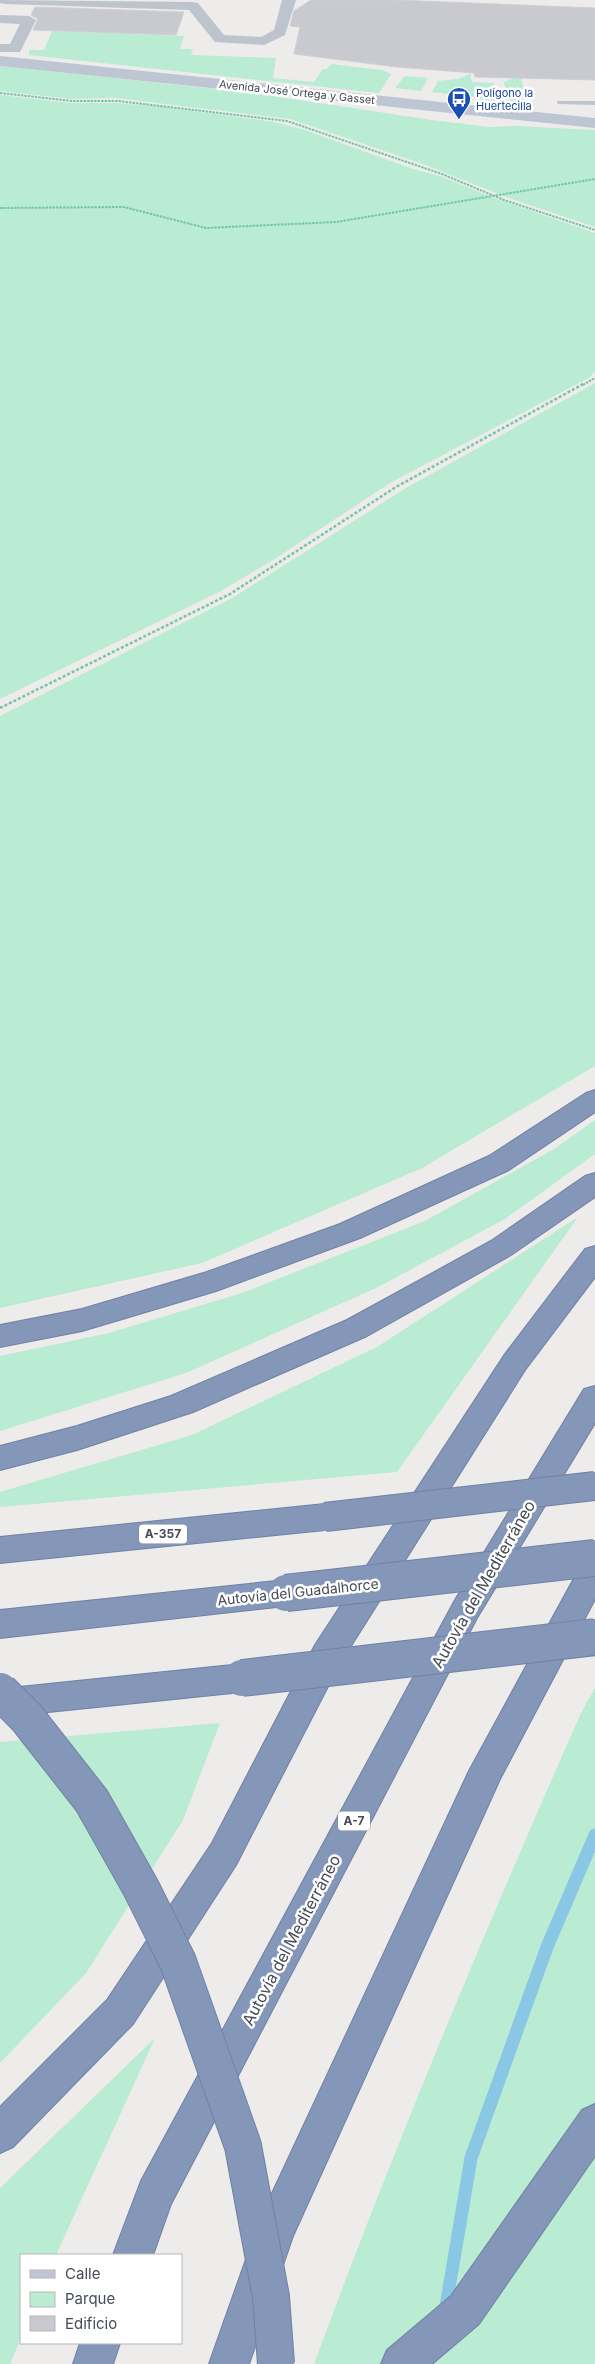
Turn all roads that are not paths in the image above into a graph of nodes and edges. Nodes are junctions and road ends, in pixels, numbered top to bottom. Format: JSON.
{"nodes":[{"id":1,"x":5,"y":0,"type":"edge"},
{"id":2,"x":289,"y":0,"type":"edge"},
{"id":3,"x":0,"y":19,"type":"edge"},
{"id":4,"x":0,"y":48,"type":"edge"},
{"id":5,"x":0,"y":61,"type":"edge"},
{"id":6,"x":560,"y":102,"type":"dead end"},
{"id":7,"x":595,"y":103,"type":"edge"},
{"id":8,"x":595,"y":123,"type":"edge"},
{"id":9,"x":595,"y":1099,"type":"edge"},
{"id":10,"x":595,"y":1183,"type":"edge"},
{"id":11,"x":595,"y":1256,"type":"edge"},
{"id":12,"x":0,"y":1336,"type":"edge"},
{"id":13,"x":595,"y":1397,"type":"edge"},
{"id":14,"x":0,"y":1458,"type":"edge"},
{"id":15,"x":595,"y":1486,"type":"edge"},
{"id":16,"x":0,"y":1550,"type":"edge"},
{"id":17,"x":595,"y":1558,"type":"edge"},
{"id":18,"x":595,"y":1569,"type":"edge"},
{"id":19,"x":0,"y":1624,"type":"edge"},
{"id":20,"x":595,"y":1637,"type":"edge"},
{"id":21,"x":0,"y":1691,"type":"edge"},
{"id":22,"x":0,"y":1703,"type":"edge"},
{"id":23,"x":595,"y":2123,"type":"edge"},
{"id":24,"x":0,"y":2134,"type":"edge"},
{"id":25,"x":133,"y":2254,"type":"edge"},
{"id":26,"x":100,"y":2344,"type":"edge"},
{"id":27,"x":93,"y":2364,"type":"edge"},
{"id":28,"x":229,"y":2364,"type":"edge"},
{"id":29,"x":276,"y":2364,"type":"edge"},
{"id":30,"x":401,"y":2364,"type":"edge"}],
"edges":[{"from":1,"to":2,"type":"street"},
{"from":3,"to":4,"type":"street"},
{"from":5,"to":8,"type":"main road","name":"Avenida José Ortega y Gasset"},
{"from":6,"to":7,"type":"lane"},
{"from":9,"to":12,"type":"highway"},
{"from":10,"to":14,"type":"highway"},
{"from":11,"to":24,"type":"highway"},
{"from":13,"to":25,"type":"highway","name":"Autovía del Mediterráneo","number":"A-7"},
{"from":15,"to":16,"type":"highway","number":"A-357","bridge":true},
{"from":17,"to":19,"type":"highway","name":"Autovía del Guadalhorce","bridge":true},
{"from":18,"to":28,"type":"highway"},
{"from":20,"to":22,"type":"highway","bridge":true},
{"from":21,"to":29,"type":"highway","bridge":true},
{"from":23,"to":30,"type":"highway"},
{"from":26,"to":27,"type":"highway"}]}
